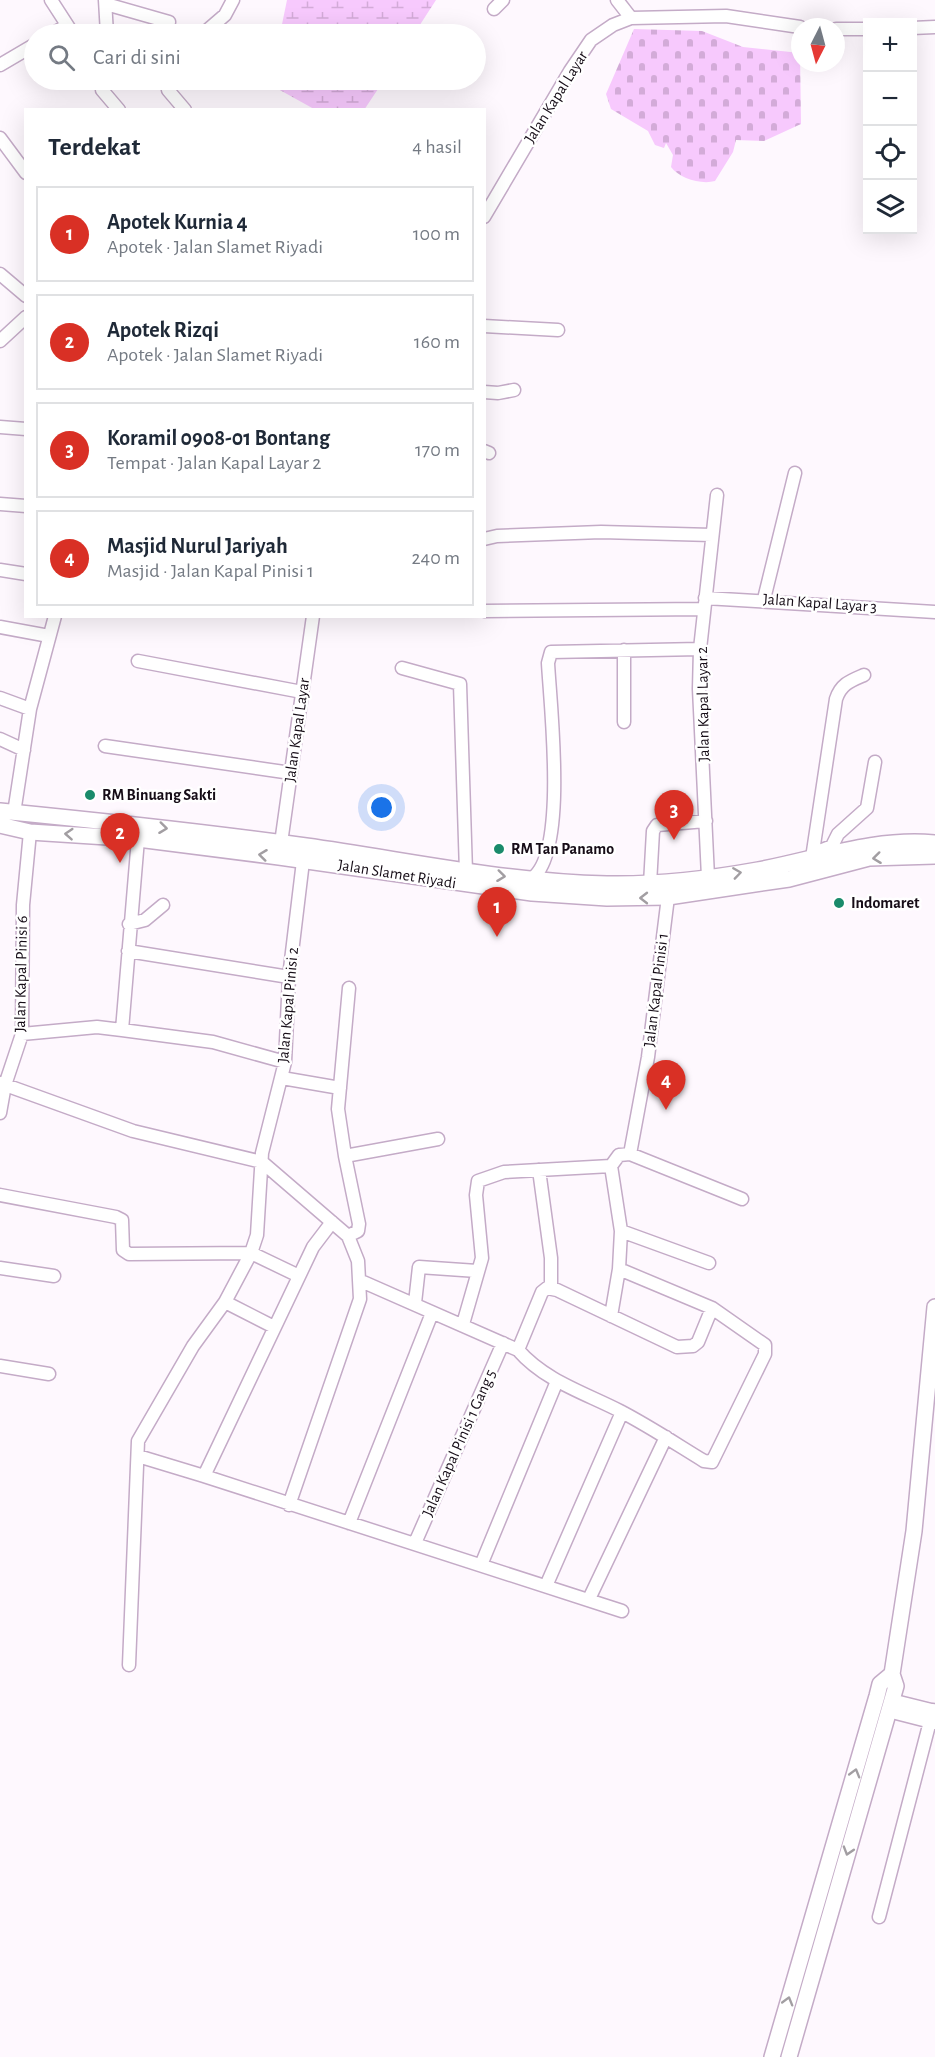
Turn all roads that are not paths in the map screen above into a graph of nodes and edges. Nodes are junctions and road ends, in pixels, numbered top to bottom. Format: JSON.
{"nodes":[{"id":1,"x":51,"y":0,"type":"edge"},
{"id":2,"x":233,"y":0,"type":"edge"},
{"id":3,"x":617,"y":0,"type":"edge"},
{"id":4,"x":106,"y":2,"type":"edge"},
{"id":5,"x":631,"y":18,"type":"junction"},
{"id":6,"x":169,"y":22,"type":"dead end"},
{"id":7,"x":65,"y":24,"type":"edge"},
{"id":8,"x":107,"y":24,"type":"edge"},
{"id":9,"x":215,"y":24,"type":"edge"},
{"id":10,"x":791,"y":26,"type":"edge"},
{"id":11,"x":935,"y":27,"type":"edge"},
{"id":12,"x":917,"y":28,"type":"edge"},
{"id":13,"x":845,"y":29,"type":"edge"},
{"id":14,"x":863,"y":29,"type":"edge"},
{"id":15,"x":24,"y":51,"type":"edge"},
{"id":16,"x":0,"y":65,"type":"edge"},
{"id":17,"x":102,"y":90,"type":"edge"},
{"id":18,"x":170,"y":90,"type":"edge"},
{"id":19,"x":116,"y":108,"type":"edge"},
{"id":20,"x":183,"y":108,"type":"edge"},
{"id":21,"x":0,"y":138,"type":"edge"},
{"id":22,"x":24,"y":170,"type":"edge"},
{"id":23,"x":486,"y":214,"type":"edge"},
{"id":24,"x":0,"y":274,"type":"edge"},
{"id":25,"x":24,"y":294,"type":"edge"},
{"id":26,"x":24,"y":319,"type":"edge"},
{"id":27,"x":486,"y":326,"type":"edge"},
{"id":28,"x":558,"y":330,"type":"dead end"},
{"id":29,"x":0,"y":341,"type":"edge"},
{"id":30,"x":514,"y":390,"type":"dead end"},
{"id":31,"x":486,"y":392,"type":"edge"},
{"id":32,"x":0,"y":427,"type":"edge"},
{"id":33,"x":24,"y":429,"type":"edge"},
{"id":34,"x":795,"y":473,"type":"dead end"},
{"id":35,"x":717,"y":495,"type":"dead end"},
{"id":36,"x":0,"y":504,"type":"edge"},
{"id":37,"x":24,"y":506,"type":"edge"},
{"id":38,"x":712,"y":535,"type":"junction"},
{"id":39,"x":486,"y":539,"type":"edge"},
{"id":40,"x":0,"y":570,"type":"edge"},
{"id":41,"x":24,"y":574,"type":"edge"},
{"id":42,"x":764,"y":599,"type":"junction"},
{"id":43,"x":705,"y":603,"type":"junction"},
{"id":44,"x":486,"y":612,"type":"edge"},
{"id":45,"x":935,"y":612,"type":"edge"},
{"id":46,"x":54,"y":618,"type":"edge"},
{"id":47,"x":313,"y":618,"type":"edge"},
{"id":48,"x":0,"y":627,"type":"edge"},
{"id":49,"x":49,"y":636,"type":"junction"},
{"id":50,"x":700,"y":649,"type":"junction"},
{"id":51,"x":624,"y":650,"type":"junction"},
{"id":52,"x":138,"y":662,"type":"dead end"},
{"id":53,"x":402,"y":668,"type":"dead end"},
{"id":54,"x":864,"y":675,"type":"dead end"},
{"id":55,"x":302,"y":692,"type":"junction"},
{"id":56,"x":0,"y":698,"type":"edge"},
{"id":57,"x":30,"y":709,"type":"junction"},
{"id":58,"x":624,"y":722,"type":"dead end"},
{"id":59,"x":0,"y":739,"type":"edge"},
{"id":60,"x":105,"y":746,"type":"dead end"},
{"id":61,"x":24,"y":750,"type":"junction"},
{"id":62,"x":875,"y":762,"type":"dead end"},
{"id":63,"x":291,"y":773,"type":"junction"},
{"id":64,"x":7,"y":812,"type":"edge"},
{"id":65,"x":706,"y":821,"type":"junction"},
{"id":66,"x":0,"y":825,"type":"edge"},
{"id":67,"x":30,"y":832,"type":"junction"},
{"id":68,"x":138,"y":839,"type":"junction"},
{"id":69,"x":281,"y":843,"type":"junction"},
{"id":70,"x":935,"y":843,"type":"edge"},
{"id":71,"x":304,"y":853,"type":"junction"},
{"id":72,"x":812,"y":856,"type":"junction"},
{"id":73,"x":935,"y":856,"type":"edge"},
{"id":74,"x":466,"y":872,"type":"junction"},
{"id":75,"x":708,"y":877,"type":"junction"},
{"id":76,"x":529,"y":880,"type":"junction"},
{"id":77,"x":650,"y":884,"type":"junction"},
{"id":78,"x":607,"y":891,"type":"junction"},
{"id":79,"x":668,"y":897,"type":"junction"},
{"id":80,"x":163,"y":905,"type":"dead end"},
{"id":81,"x":129,"y":924,"type":"junction"},
{"id":82,"x":128,"y":951,"type":"junction"},
{"id":83,"x":289,"y":977,"type":"junction"},
{"id":84,"x":349,"y":988,"type":"dead end"},
{"id":85,"x":122,"y":1030,"type":"junction"},
{"id":86,"x":22,"y":1034,"type":"junction"},
{"id":87,"x":285,"y":1062,"type":"junction"},
{"id":88,"x":282,"y":1078,"type":"junction"},
{"id":89,"x":3,"y":1084,"type":"edge"},
{"id":90,"x":340,"y":1088,"type":"junction"},
{"id":91,"x":0,"y":1113,"type":"edge"},
{"id":92,"x":438,"y":1139,"type":"dead end"},
{"id":93,"x":630,"y":1154,"type":"junction"},
{"id":94,"x":345,"y":1156,"type":"junction"},
{"id":95,"x":262,"y":1162,"type":"junction"},
{"id":96,"x":611,"y":1166,"type":"junction"},
{"id":97,"x":539,"y":1170,"type":"junction"},
{"id":98,"x":0,"y":1195,"type":"edge"},
{"id":99,"x":742,"y":1199,"type":"dead end"},
{"id":100,"x":332,"y":1222,"type":"junction"},
{"id":101,"x":621,"y":1231,"type":"junction"},
{"id":102,"x":348,"y":1236,"type":"junction"},
{"id":103,"x":251,"y":1253,"type":"junction"},
{"id":104,"x":709,"y":1263,"type":"dead end"},
{"id":105,"x":0,"y":1268,"type":"edge"},
{"id":106,"x":619,"y":1269,"type":"junction"},
{"id":107,"x":477,"y":1271,"type":"junction"},
{"id":108,"x":54,"y":1276,"type":"dead end"},
{"id":109,"x":299,"y":1276,"type":"junction"},
{"id":110,"x":361,"y":1281,"type":"junction"},
{"id":111,"x":551,"y":1288,"type":"junction"},
{"id":112,"x":225,"y":1302,"type":"junction"},
{"id":113,"x":415,"y":1303,"type":"junction"},
{"id":114,"x":935,"y":1307,"type":"edge"},
{"id":115,"x":712,"y":1308,"type":"junction"},
{"id":116,"x":432,"y":1313,"type":"junction"},
{"id":117,"x":611,"y":1316,"type":"junction"},
{"id":118,"x":463,"y":1324,"type":"junction"},
{"id":119,"x":274,"y":1327,"type":"junction"},
{"id":120,"x":503,"y":1343,"type":"junction"},
{"id":121,"x":518,"y":1350,"type":"junction"},
{"id":122,"x":0,"y":1366,"type":"edge"},
{"id":123,"x":49,"y":1374,"type":"dead end"},
{"id":124,"x":557,"y":1381,"type":"junction"},
{"id":125,"x":622,"y":1412,"type":"junction"},
{"id":126,"x":666,"y":1437,"type":"junction"},
{"id":127,"x":138,"y":1456,"type":"junction"},
{"id":128,"x":204,"y":1476,"type":"junction"},
{"id":129,"x":289,"y":1505,"type":"junction"},
{"id":130,"x":349,"y":1523,"type":"junction"},
{"id":131,"x":415,"y":1543,"type":"junction"},
{"id":132,"x":481,"y":1565,"type":"junction"},
{"id":133,"x":546,"y":1586,"type":"junction"},
{"id":134,"x":589,"y":1599,"type":"junction"},
{"id":135,"x":622,"y":1611,"type":"dead end"},
{"id":136,"x":129,"y":1665,"type":"dead end"},
{"id":137,"x":892,"y":1674,"type":"junction"},
{"id":138,"x":890,"y":1705,"type":"junction"},
{"id":139,"x":933,"y":1717,"type":"edge"},
{"id":140,"x":845,"y":1807,"type":"junction"},
{"id":141,"x":860,"y":1811,"type":"junction"},
{"id":142,"x":879,"y":1917,"type":"dead end"},
{"id":143,"x":772,"y":2057,"type":"edge"},
{"id":144,"x":789,"y":2057,"type":"edge"}],
"edges":[{"from":1,"to":7,"type":"street"},
{"from":2,"to":9,"type":"street"},
{"from":3,"to":5,"type":"street"},
{"from":4,"to":6,"type":"street"},
{"from":4,"to":8,"type":"street"},
{"from":5,"to":10,"type":"street","name":"Jalan Kapal Layar"},
{"from":5,"to":23,"type":"street","name":"Jalan Kapal Layar"},
{"from":11,"to":12,"type":"street"},
{"from":13,"to":14,"type":"street"},
{"from":15,"to":16,"type":"street"},
{"from":17,"to":19,"type":"street"},
{"from":18,"to":20,"type":"street"},
{"from":21,"to":22,"type":"street"},
{"from":24,"to":25,"type":"street"},
{"from":26,"to":29,"type":"street"},
{"from":27,"to":28,"type":"street"},
{"from":30,"to":31,"type":"street"},
{"from":32,"to":33,"type":"street"},
{"from":34,"to":42,"type":"street"},
{"from":35,"to":38,"type":"street","name":"Jalan Kapal Layar 2"},
{"from":36,"to":37,"type":"street"},
{"from":38,"to":39,"type":"street"},
{"from":38,"to":43,"type":"street","name":"Jalan Kapal Layar 2"},
{"from":40,"to":41,"type":"street"},
{"from":42,"to":43,"type":"street","name":"Jalan Kapal Layar 3"},
{"from":42,"to":45,"type":"street","name":"Jalan Kapal Layar 3"},
{"from":43,"to":44,"type":"street","name":"Jalan Kapal Layar 3"},
{"from":43,"to":50,"type":"street","name":"Jalan Kapal Layar 2"},
{"from":46,"to":49,"type":"street"},
{"from":47,"to":55,"type":"street","name":"Jalan Kapal Layar"},
{"from":48,"to":49,"type":"street"},
{"from":49,"to":57,"type":"street"},
{"from":50,"to":51,"type":"street"},
{"from":50,"to":65,"type":"street","name":"Jalan Kapal Layar 2"},
{"from":51,"to":58,"type":"street"},
{"from":51,"to":76,"type":"street"},
{"from":52,"to":55,"type":"street"},
{"from":53,"to":74,"type":"street"},
{"from":54,"to":72,"type":"street"},
{"from":55,"to":63,"type":"street","name":"Jalan Kapal Layar"},
{"from":56,"to":57,"type":"street"},
{"from":57,"to":61,"type":"street"},
{"from":59,"to":61,"type":"street"},
{"from":60,"to":63,"type":"street"},
{"from":61,"to":64,"type":"street"},
{"from":62,"to":72,"type":"street"},
{"from":63,"to":69,"type":"street","name":"Jalan Kapal Layar"},
{"from":64,"to":69,"type":"street","name":"Jalan Slamet Riyadi","one_way":true},
{"from":65,"to":75,"type":"street","name":"Jalan Kapal Layar 2"},
{"from":65,"to":77,"type":"street"},
{"from":66,"to":67,"type":"street","name":"Jalan Slamet Riyadi"},
{"from":68,"to":67,"type":"street","name":"Jalan Slamet Riyadi","one_way":true},
{"from":67,"to":86,"type":"street","name":"Jalan Kapal Pinisi 6"},
{"from":71,"to":68,"type":"street","name":"Jalan Slamet Riyadi","one_way":true},
{"from":68,"to":81,"type":"street"},
{"from":69,"to":71,"type":"street","name":"Jalan Slamet Riyadi"},
{"from":70,"to":72,"type":"street","name":"Jalan Slamet Riyadi"},
{"from":71,"to":74,"type":"street","name":"Jalan Slamet Riyadi"},
{"from":71,"to":78,"type":"street","name":"Jalan Slamet Riyadi"},
{"from":71,"to":83,"type":"street","name":"Jalan Kapal Pinisi 2"},
{"from":75,"to":72,"type":"street","name":"Jalan Slamet Riyadi","one_way":true},
{"from":73,"to":79,"type":"street","name":"Jalan Slamet Riyadi","one_way":true},
{"from":74,"to":76,"type":"street","name":"Jalan Slamet Riyadi","one_way":true},
{"from":75,"to":77,"type":"street","name":"Jalan Slamet Riyadi"},
{"from":76,"to":78,"type":"street","name":"Jalan Slamet Riyadi"},
{"from":77,"to":78,"type":"street","name":"Jalan Slamet Riyadi"},
{"from":79,"to":78,"type":"street","name":"Jalan Slamet Riyadi","one_way":true},
{"from":79,"to":93,"type":"street","name":"Jalan Kapal Pinisi 1"},
{"from":80,"to":81,"type":"street"},
{"from":81,"to":82,"type":"street"},
{"from":82,"to":83,"type":"street"},
{"from":82,"to":85,"type":"street"},
{"from":83,"to":87,"type":"street","name":"Jalan Kapal Pinisi 2"},
{"from":84,"to":90,"type":"street"},
{"from":85,"to":86,"type":"street"},
{"from":85,"to":87,"type":"street"},
{"from":86,"to":89,"type":"street","name":"Jalan Kapal Pinisi 6"},
{"from":87,"to":88,"type":"street","name":"Jalan Kapal Pinisi 2"},
{"from":88,"to":90,"type":"street"},
{"from":88,"to":95,"type":"street","name":"Jalan Kapal Pinisi 2"},
{"from":89,"to":91,"type":"street","name":"Jalan Kapal Pinisi 6"},
{"from":89,"to":95,"type":"street"},
{"from":90,"to":94,"type":"street"},
{"from":92,"to":94,"type":"street"},
{"from":93,"to":96,"type":"street"},
{"from":93,"to":99,"type":"street"},
{"from":94,"to":102,"type":"street"},
{"from":95,"to":100,"type":"street"},
{"from":95,"to":103,"type":"street","name":"Jalan Kapal Pinisi 2"},
{"from":96,"to":97,"type":"street"},
{"from":96,"to":101,"type":"street"},
{"from":97,"to":107,"type":"street"},
{"from":97,"to":111,"type":"street"},
{"from":98,"to":103,"type":"street"},
{"from":100,"to":102,"type":"street"},
{"from":100,"to":109,"type":"street"},
{"from":101,"to":104,"type":"street"},
{"from":101,"to":106,"type":"street"},
{"from":102,"to":110,"type":"street"},
{"from":103,"to":109,"type":"street"},
{"from":103,"to":112,"type":"street","name":"Jalan Kapal Pinisi 2"},
{"from":105,"to":108,"type":"street"},
{"from":106,"to":115,"type":"street"},
{"from":106,"to":117,"type":"street"},
{"from":107,"to":113,"type":"street"},
{"from":107,"to":118,"type":"street"},
{"from":109,"to":119,"type":"street"},
{"from":110,"to":113,"type":"street"},
{"from":110,"to":129,"type":"street"},
{"from":111,"to":117,"type":"street"},
{"from":111,"to":121,"type":"street"},
{"from":112,"to":119,"type":"street"},
{"from":112,"to":127,"type":"street","name":"Jalan Kapal Pinisi 2"},
{"from":113,"to":116,"type":"street"},
{"from":114,"to":137,"type":"street"},
{"from":115,"to":117,"type":"street"},
{"from":115,"to":126,"type":"street"},
{"from":116,"to":118,"type":"street"},
{"from":116,"to":130,"type":"street"},
{"from":118,"to":120,"type":"street"},
{"from":119,"to":128,"type":"street"},
{"from":120,"to":121,"type":"street"},
{"from":120,"to":131,"type":"street","name":"Jalan Kapal Pinisi 1 Gang 5"},
{"from":121,"to":124,"type":"street"},
{"from":122,"to":123,"type":"street"},
{"from":124,"to":125,"type":"street"},
{"from":124,"to":132,"type":"street"},
{"from":125,"to":126,"type":"street"},
{"from":125,"to":133,"type":"street"},
{"from":126,"to":134,"type":"street"},
{"from":127,"to":128,"type":"street"},
{"from":127,"to":136,"type":"street","name":"Jalan Kapal Pinisi 2"},
{"from":128,"to":129,"type":"street"},
{"from":129,"to":130,"type":"street"},
{"from":130,"to":131,"type":"street"},
{"from":131,"to":132,"type":"street"},
{"from":132,"to":133,"type":"street"},
{"from":133,"to":134,"type":"street"},
{"from":134,"to":135,"type":"street"},
{"from":137,"to":138,"type":"street"},
{"from":140,"to":137,"type":"street","one_way":true},
{"from":138,"to":139,"type":"street"},
{"from":138,"to":141,"type":"street"},
{"from":139,"to":142,"type":"street"},
{"from":140,"to":141,"type":"street"},
{"from":143,"to":140,"type":"street","one_way":true},
{"from":141,"to":144,"type":"street","one_way":true}]}
